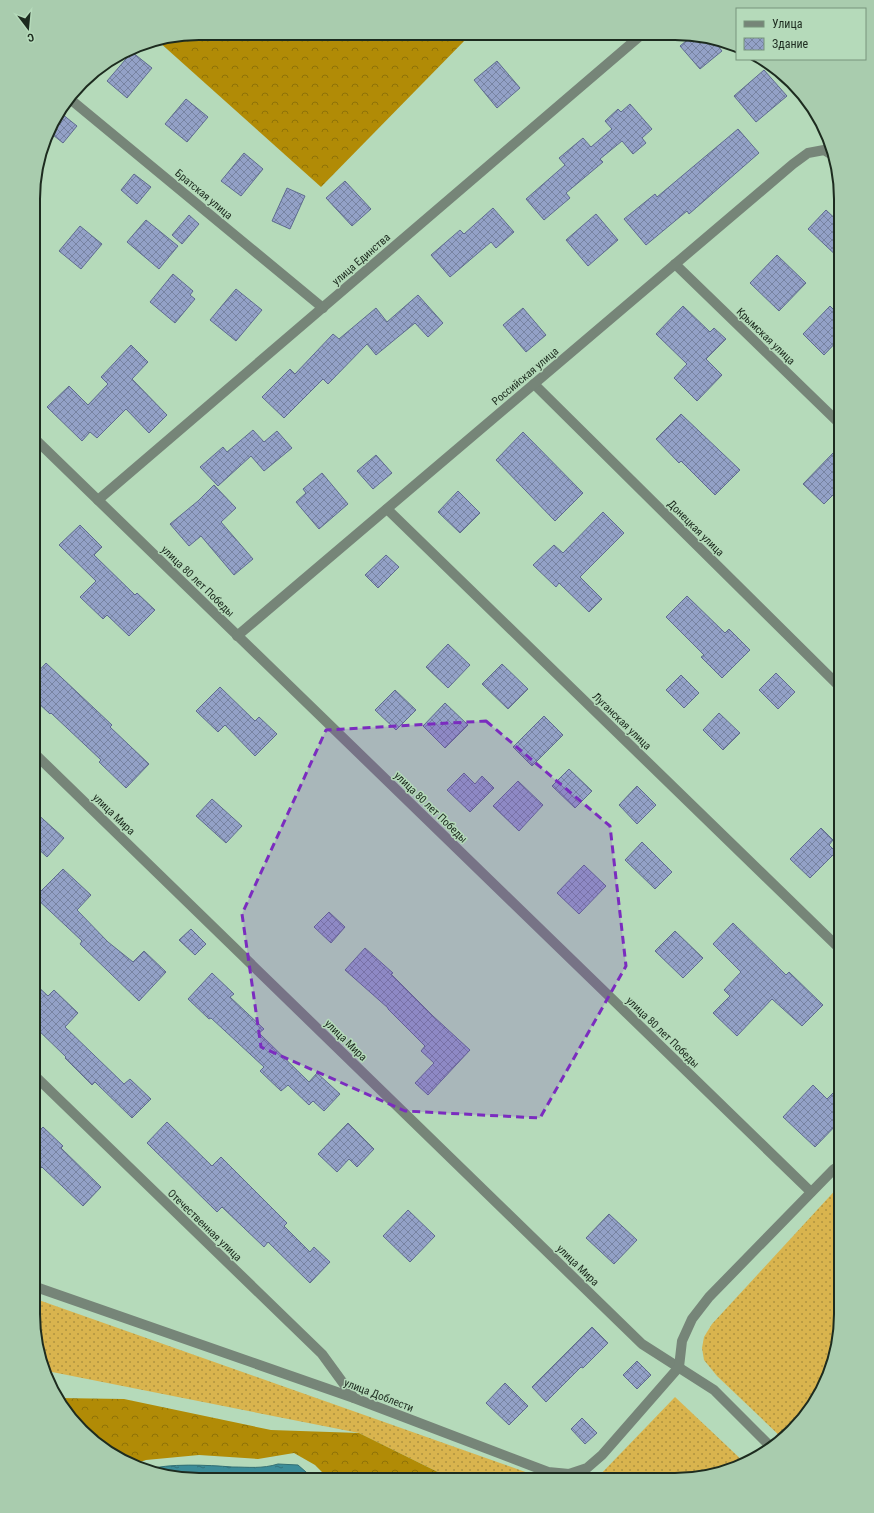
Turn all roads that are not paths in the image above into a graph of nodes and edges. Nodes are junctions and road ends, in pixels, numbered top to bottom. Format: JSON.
{"nodes":[{"id":1,"x":635,"y":40,"type":"edge"},
{"id":2,"x":73,"y":102,"type":"edge"},
{"id":3,"x":827,"y":152,"type":"edge"},
{"id":4,"x":675,"y":264,"type":"junction"},
{"id":5,"x":323,"y":308,"type":"junction"},
{"id":6,"x":534,"y":384,"type":"junction"},
{"id":7,"x":834,"y":418,"type":"edge"},
{"id":8,"x":40,"y":444,"type":"edge"},
{"id":9,"x":98,"y":500,"type":"junction"},
{"id":10,"x":387,"y":509,"type":"junction"},
{"id":11,"x":238,"y":636,"type":"junction"},
{"id":12,"x":834,"y":681,"type":"edge"},
{"id":13,"x":40,"y":758,"type":"edge"},
{"id":14,"x":834,"y":943,"type":"edge"},
{"id":15,"x":40,"y":1081,"type":"edge"},
{"id":16,"x":834,"y":1169,"type":"edge"},
{"id":17,"x":811,"y":1192,"type":"junction"},
{"id":18,"x":40,"y":1288,"type":"edge"},
{"id":19,"x":679,"y":1367,"type":"junction"},
{"id":20,"x":354,"y":1398,"type":"junction"},
{"id":21,"x":767,"y":1443,"type":"edge"},
{"id":22,"x":558,"y":1473,"type":"edge"},
{"id":23,"x":571,"y":1473,"type":"edge"}],
"edges":[{"from":1,"to":5,"type":"street","name":"улица Единства"},
{"from":2,"to":5,"type":"street","name":"Братская улица"},
{"from":3,"to":4,"type":"street","name":"Российская улица"},
{"from":4,"to":6,"type":"street","name":"Российская улица"},
{"from":4,"to":7,"type":"street","name":"Крымская улица"},
{"from":5,"to":9,"type":"street","name":"улица Единства"},
{"from":6,"to":10,"type":"street","name":"Российская улица"},
{"from":6,"to":12,"type":"street","name":"Донецкая улица"},
{"from":8,"to":9,"type":"street","name":"улица 80 лет Победы"},
{"from":9,"to":11,"type":"street","name":"улица 80 лет Победы"},
{"from":10,"to":11,"type":"street","name":"Российская улица"},
{"from":10,"to":14,"type":"street","name":"Луганская улица"},
{"from":11,"to":17,"type":"street","name":"улица 80 лет Победы"},
{"from":13,"to":19,"type":"street","name":"улица Мира"},
{"from":15,"to":20,"type":"street","name":"Отечественная улица"},
{"from":16,"to":17,"type":"street"},
{"from":17,"to":19,"type":"street"},
{"from":18,"to":20,"type":"street","name":"улица Доблести"},
{"from":19,"to":21,"type":"street","name":"улица Мира"},
{"from":19,"to":23,"type":"street","name":"улица Доблести"},
{"from":20,"to":22,"type":"street","name":"улица Доблести"}]}
